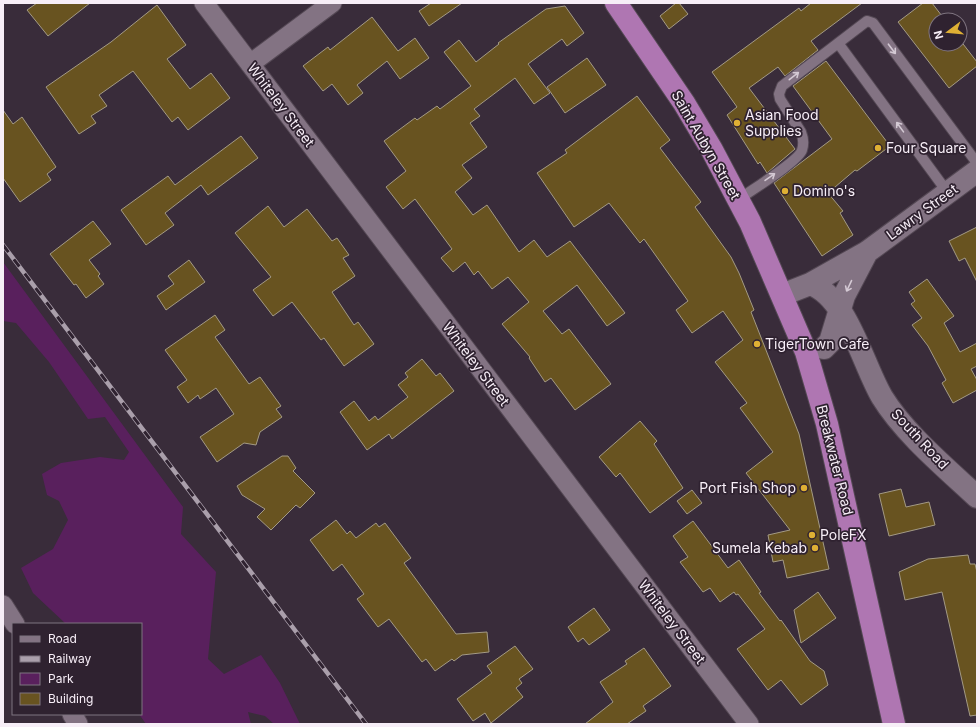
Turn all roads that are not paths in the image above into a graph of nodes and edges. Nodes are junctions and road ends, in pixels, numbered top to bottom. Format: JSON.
{"nodes":[{"id":1,"x":204,"y":3,"type":"edge"},
{"id":2,"x":332,"y":3,"type":"edge"},
{"id":3,"x":616,"y":3,"type":"edge"},
{"id":4,"x":838,"y":43,"type":"junction"},
{"id":5,"x":250,"y":64,"type":"junction"},
{"id":6,"x":977,"y":163,"type":"edge"},
{"id":7,"x":977,"y":172,"type":"edge"},
{"id":8,"x":948,"y":193,"type":"junction"},
{"id":9,"x":738,"y":200,"type":"junction"},
{"id":10,"x":867,"y":252,"type":"junction"},
{"id":11,"x":810,"y":284,"type":"junction"},
{"id":12,"x":782,"y":295,"type":"junction"},
{"id":13,"x":840,"y":309,"type":"junction"},
{"id":14,"x":815,"y":350,"type":"junction"},
{"id":15,"x":872,"y":375,"type":"junction"},
{"id":16,"x":977,"y":497,"type":"edge"},
{"id":17,"x":3,"y":605,"type":"edge"},
{"id":18,"x":14,"y":623,"type":"edge"},
{"id":19,"x":73,"y":715,"type":"edge"},
{"id":20,"x":78,"y":724,"type":"edge"},
{"id":21,"x":749,"y":724,"type":"edge"},
{"id":22,"x":894,"y":724,"type":"edge"}],
"edges":[{"from":1,"to":5,"type":"street","name":"Whiteley Street"},
{"from":2,"to":5,"type":"street"},
{"from":3,"to":9,"type":"highway","name":"Saint Aubyn Street"},
{"from":4,"to":6,"type":"lane","one_way":true},
{"from":8,"to":4,"type":"lane","one_way":true},
{"from":9,"to":4,"type":"lane","one_way":true},
{"from":5,"to":21,"type":"street","name":"Whiteley Street"},
{"from":7,"to":8,"type":"street","name":"Lawry Street"},
{"from":8,"to":10,"type":"street","name":"Lawry Street"},
{"from":9,"to":12,"type":"highway","name":"Saint Aubyn Street"},
{"from":10,"to":11,"type":"street","name":"Lawry Street"},
{"from":10,"to":13,"type":"street","name":"Lawry Street","one_way":true},
{"from":11,"to":12,"type":"street","name":"Lawry Street"},
{"from":11,"to":13,"type":"street","name":"South Road"},
{"from":12,"to":14,"type":"highway","name":"Breakwater Road"},
{"from":13,"to":14,"type":"street","name":"Lawry Street"},
{"from":13,"to":15,"type":"street","name":"South Road"},
{"from":14,"to":15,"type":"street","name":"South Road"},
{"from":14,"to":22,"type":"highway","name":"Breakwater Road"},
{"from":15,"to":16,"type":"street","name":"South Road"},
{"from":17,"to":18,"type":"street"},
{"from":19,"to":20,"type":"street"}]}
